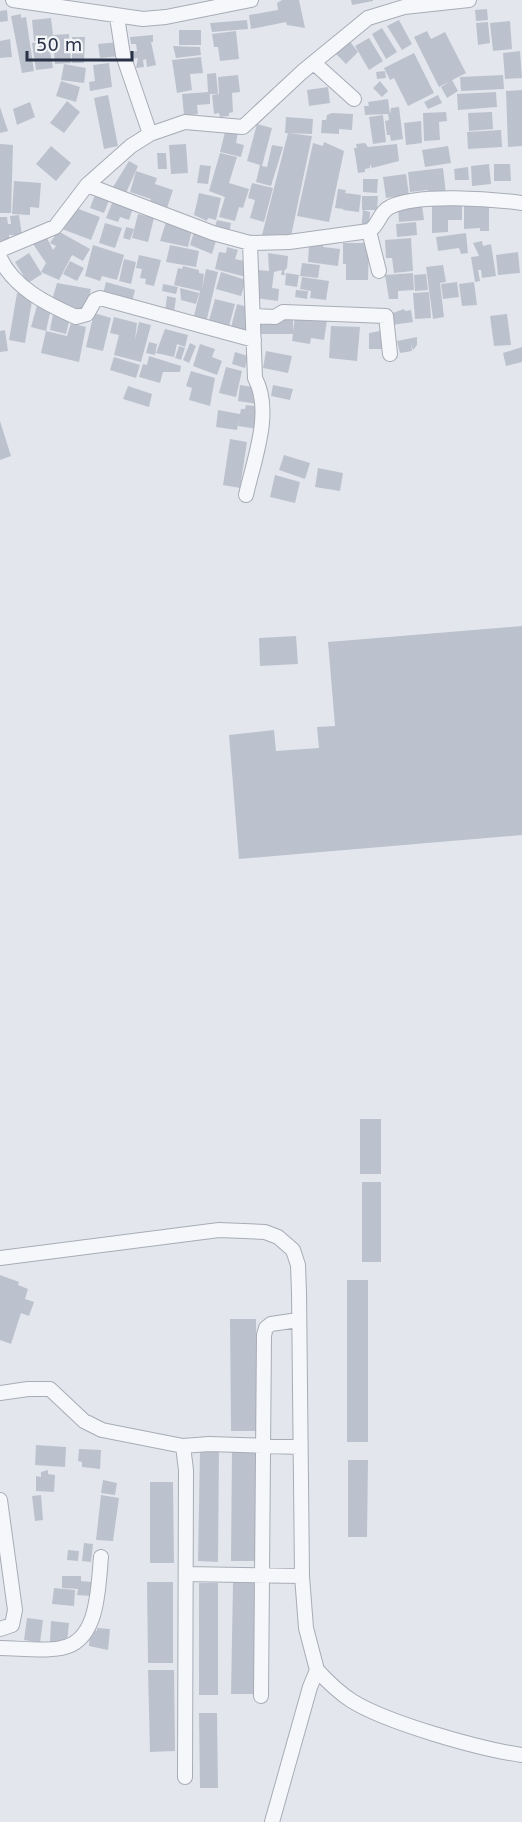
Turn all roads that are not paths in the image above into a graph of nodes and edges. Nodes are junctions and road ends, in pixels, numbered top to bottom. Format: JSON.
{"nodes":[{"id":1,"x":13,"y":0,"type":"edge"},
{"id":2,"x":251,"y":0,"type":"edge"},
{"id":3,"x":469,"y":0,"type":"edge"},
{"id":4,"x":117,"y":17,"type":"junction"},
{"id":5,"x":314,"y":63,"type":"junction"},
{"id":6,"x":354,"y":99,"type":"dead end"},
{"id":7,"x":150,"y":134,"type":"junction"},
{"id":8,"x":87,"y":185,"type":"junction"},
{"id":9,"x":522,"y":203,"type":"edge"},
{"id":10,"x":369,"y":231,"type":"junction"},
{"id":11,"x":250,"y":243,"type":"junction"},
{"id":12,"x":0,"y":250,"type":"edge"},
{"id":13,"x":0,"y":258,"type":"edge"},
{"id":14,"x":379,"y":271,"type":"dead end"},
{"id":15,"x":254,"y":316,"type":"junction"},
{"id":16,"x":254,"y":340,"type":"junction"},
{"id":17,"x":390,"y":354,"type":"dead end"},
{"id":18,"x":246,"y":495,"type":"dead end"},
{"id":19,"x":0,"y":1258,"type":"edge"},
{"id":20,"x":298,"y":1320,"type":"junction"},
{"id":21,"x":0,"y":1393,"type":"edge"},
{"id":22,"x":263,"y":1445,"type":"junction"},
{"id":23,"x":183,"y":1446,"type":"junction"},
{"id":24,"x":300,"y":1447,"type":"junction"},
{"id":25,"x":0,"y":1500,"type":"edge"},
{"id":26,"x":100,"y":1557,"type":"dead end"},
{"id":27,"x":186,"y":1574,"type":"junction"},
{"id":28,"x":264,"y":1575,"type":"junction"},
{"id":29,"x":302,"y":1576,"type":"junction"},
{"id":30,"x":0,"y":1629,"type":"edge"},
{"id":31,"x":0,"y":1648,"type":"edge"},
{"id":32,"x":317,"y":1670,"type":"junction"},
{"id":33,"x":261,"y":1695,"type":"dead end"},
{"id":34,"x":522,"y":1755,"type":"edge"},
{"id":35,"x":185,"y":1777,"type":"dead end"},
{"id":36,"x":272,"y":1822,"type":"edge"}],
"edges":[{"from":1,"to":4,"type":"street"},
{"from":2,"to":4,"type":"street"},
{"from":3,"to":5,"type":"street"},
{"from":4,"to":7,"type":"street"},
{"from":5,"to":6,"type":"street"},
{"from":5,"to":7,"type":"street"},
{"from":7,"to":8,"type":"street"},
{"from":8,"to":11,"type":"street"},
{"from":8,"to":12,"type":"street"},
{"from":9,"to":10,"type":"street"},
{"from":10,"to":11,"type":"street"},
{"from":10,"to":14,"type":"street"},
{"from":11,"to":15,"type":"street"},
{"from":13,"to":16,"type":"street"},
{"from":15,"to":16,"type":"street"},
{"from":15,"to":17,"type":"street"},
{"from":16,"to":18,"type":"street"},
{"from":19,"to":20,"type":"street"},
{"from":20,"to":22,"type":"street"},
{"from":20,"to":24,"type":"street"},
{"from":21,"to":23,"type":"street"},
{"from":22,"to":23,"type":"street"},
{"from":22,"to":24,"type":"street"},
{"from":22,"to":28,"type":"street"},
{"from":23,"to":27,"type":"street"},
{"from":24,"to":29,"type":"street"},
{"from":25,"to":30,"type":"street"},
{"from":26,"to":31,"type":"street"},
{"from":27,"to":28,"type":"street"},
{"from":27,"to":35,"type":"street"},
{"from":28,"to":29,"type":"street"},
{"from":28,"to":33,"type":"street"},
{"from":29,"to":32,"type":"street"},
{"from":32,"to":34,"type":"street"},
{"from":32,"to":36,"type":"street"}]}
